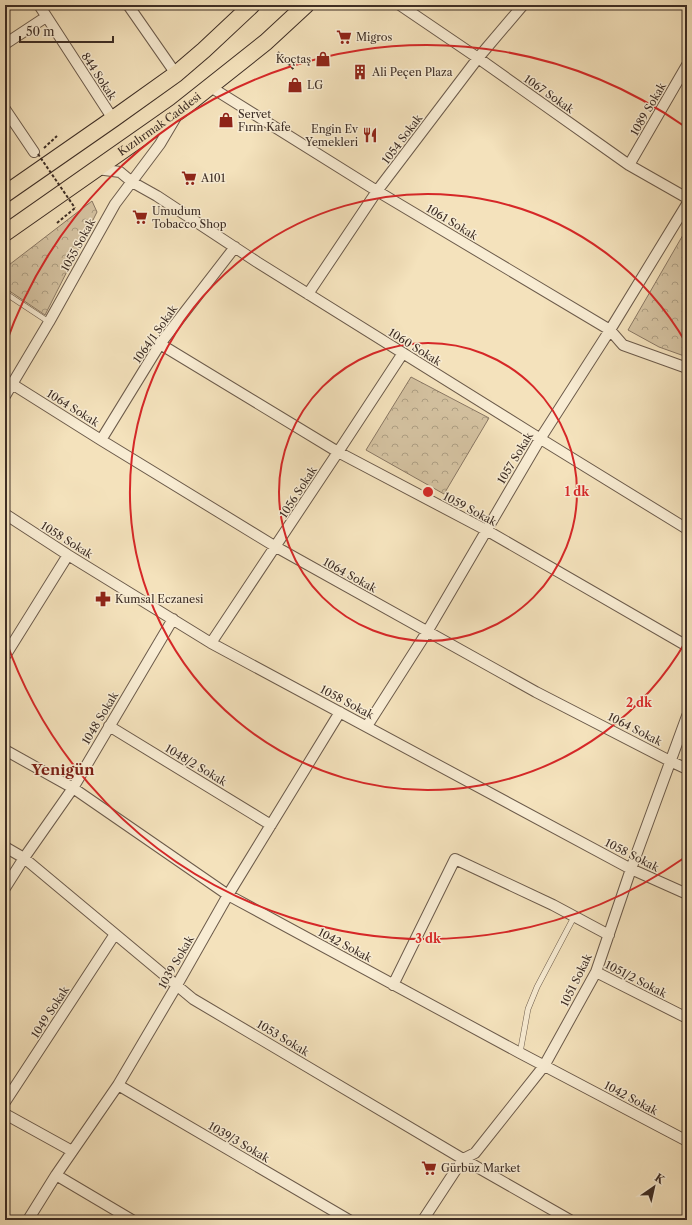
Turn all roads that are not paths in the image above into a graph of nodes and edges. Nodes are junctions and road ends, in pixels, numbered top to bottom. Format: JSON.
{"nodes":[{"id":1,"x":39,"y":5,"type":"edge"},
{"id":2,"x":128,"y":5,"type":"edge"},
{"id":3,"x":306,"y":5,"type":"edge"},
{"id":4,"x":400,"y":5,"type":"edge"},
{"id":5,"x":523,"y":5,"type":"edge"},
{"id":6,"x":250,"y":6,"type":"edge"},
{"id":7,"x":46,"y":17,"type":"junction"},
{"id":8,"x":5,"y":44,"type":"edge"},
{"id":9,"x":478,"y":58,"type":"junction"},
{"id":10,"x":687,"y":66,"type":"edge"},
{"id":11,"x":176,"y":74,"type":"junction"},
{"id":12,"x":209,"y":86,"type":"junction"},
{"id":13,"x":5,"y":108,"type":"edge"},
{"id":14,"x":179,"y":111,"type":"junction"},
{"id":15,"x":113,"y":119,"type":"junction"},
{"id":16,"x":36,"y":153,"type":"road end"},
{"id":17,"x":629,"y":165,"type":"junction"},
{"id":18,"x":96,"y":169,"type":"junction"},
{"id":19,"x":132,"y":182,"type":"junction"},
{"id":20,"x":376,"y":192,"type":"junction"},
{"id":21,"x":5,"y":194,"type":"edge"},
{"id":22,"x":687,"y":198,"type":"edge"},
{"id":23,"x":687,"y":204,"type":"edge"},
{"id":24,"x":5,"y":232,"type":"edge"},
{"id":25,"x":235,"y":247,"type":"junction"},
{"id":26,"x":5,"y":293,"type":"edge"},
{"id":27,"x":308,"y":294,"type":"junction"},
{"id":28,"x":49,"y":322,"type":"junction"},
{"id":29,"x":610,"y":330,"type":"junction"},
{"id":30,"x":160,"y":344,"type":"junction"},
{"id":31,"x":403,"y":353,"type":"junction"},
{"id":32,"x":687,"y":368,"type":"edge"},
{"id":33,"x":12,"y":384,"type":"junction"},
{"id":34,"x":5,"y":396,"type":"edge"},
{"id":35,"x":540,"y":439,"type":"junction"},
{"id":36,"x":101,"y":440,"type":"junction"},
{"id":37,"x":338,"y":452,"type":"junction"},
{"id":38,"x":5,"y":514,"type":"edge"},
{"id":39,"x":687,"y":529,"type":"edge"},
{"id":40,"x":486,"y":530,"type":"junction"},
{"id":41,"x":276,"y":547,"type":"junction"},
{"id":42,"x":68,"y":556,"type":"junction"},
{"id":43,"x":172,"y":619,"type":"junction"},
{"id":44,"x":427,"y":632,"type":"junction"},
{"id":45,"x":211,"y":643,"type":"junction"},
{"id":46,"x":687,"y":646,"type":"edge"},
{"id":47,"x":5,"y":656,"type":"edge"},
{"id":48,"x":340,"y":712,"type":"junction"},
{"id":49,"x":687,"y":716,"type":"edge"},
{"id":50,"x":109,"y":726,"type":"junction"},
{"id":51,"x":367,"y":726,"type":"junction"},
{"id":52,"x":5,"y":750,"type":"edge"},
{"id":53,"x":670,"y":761,"type":"junction"},
{"id":54,"x":687,"y":769,"type":"edge"},
{"id":55,"x":72,"y":788,"type":"junction"},
{"id":56,"x":271,"y":825,"type":"junction"},
{"id":57,"x":5,"y":847,"type":"edge"},
{"id":58,"x":24,"y":858,"type":"junction"},
{"id":59,"x":631,"y":869,"type":"junction"},
{"id":60,"x":5,"y":888,"type":"edge"},
{"id":61,"x":687,"y":894,"type":"edge"},
{"id":62,"x":228,"y":895,"type":"junction"},
{"id":63,"x":574,"y":917,"type":"junction"},
{"id":64,"x":115,"y":934,"type":"junction"},
{"id":65,"x":609,"y":935,"type":"junction"},
{"id":66,"x":596,"y":972,"type":"junction"},
{"id":67,"x":177,"y":985,"type":"junction"},
{"id":68,"x":393,"y":985,"type":"junction"},
{"id":69,"x":687,"y":1018,"type":"edge"},
{"id":70,"x":520,"y":1053,"type":"junction"},
{"id":71,"x":544,"y":1066,"type":"junction"},
{"id":72,"x":118,"y":1085,"type":"junction"},
{"id":73,"x":5,"y":1102,"type":"edge"},
{"id":74,"x":5,"y":1114,"type":"edge"},
{"id":75,"x":687,"y":1141,"type":"edge"},
{"id":76,"x":72,"y":1151,"type":"junction"},
{"id":77,"x":463,"y":1159,"type":"junction"},
{"id":78,"x":56,"y":1175,"type":"junction"},
{"id":79,"x":28,"y":1220,"type":"edge"},
{"id":80,"x":132,"y":1220,"type":"edge"},
{"id":81,"x":349,"y":1220,"type":"edge"},
{"id":82,"x":423,"y":1220,"type":"edge"},
{"id":83,"x":570,"y":1220,"type":"edge"}],
"edges":[{"from":1,"to":7,"type":"street","name":"844 Sokak"},
{"from":2,"to":11,"type":"street"},
{"from":3,"to":12,"type":"main road","name":"Kızılırmak Caddesi"},
{"from":4,"to":9,"type":"street","name":"1067 Sokak"},
{"from":5,"to":9,"type":"street","name":"1054 Sokak"},
{"from":6,"to":11,"type":"main road"},
{"from":7,"to":8,"type":"street"},
{"from":7,"to":15,"type":"street","name":"844 Sokak"},
{"from":9,"to":17,"type":"street","name":"1067 Sokak"},
{"from":9,"to":20,"type":"street","name":"1054 Sokak"},
{"from":10,"to":17,"type":"street","name":"1089 Sokak"},
{"from":11,"to":15,"type":"main road"},
{"from":12,"to":14,"type":"main road","name":"Kızılırmak Caddesi"},
{"from":12,"to":20,"type":"street","name":"1061 Sokak"},
{"from":13,"to":16,"type":"street"},
{"from":14,"to":18,"type":"main road","name":"Kızılırmak Caddesi"},
{"from":14,"to":19,"type":"street","name":"1055 Sokak"},
{"from":15,"to":21,"type":"main road"},
{"from":17,"to":22,"type":"street","name":"1067 Sokak"},
{"from":18,"to":19,"type":"street","name":"1060 Sokak"},
{"from":18,"to":24,"type":"main road","name":"Kızılırmak Caddesi"},
{"from":19,"to":25,"type":"street","name":"1060 Sokak"},
{"from":19,"to":28,"type":"street","name":"1055 Sokak"},
{"from":20,"to":27,"type":"street","name":"1054 Sokak"},
{"from":20,"to":29,"type":"street","name":"1061 Sokak"},
{"from":23,"to":29,"type":"street","name":"1057 Sokak"},
{"from":25,"to":27,"type":"street","name":"1060 Sokak"},
{"from":25,"to":30,"type":"street","name":"1064/1 Sokak"},
{"from":26,"to":28,"type":"lane"},
{"from":27,"to":31,"type":"street","name":"1060 Sokak"},
{"from":28,"to":33,"type":"street","name":"1055 Sokak"},
{"from":29,"to":32,"type":"street","name":"1061 Sokak"},
{"from":29,"to":35,"type":"street","name":"1057 Sokak"},
{"from":30,"to":36,"type":"street","name":"1064/1 Sokak"},
{"from":30,"to":37,"type":"street","name":"1059 Sokak"},
{"from":31,"to":35,"type":"street","name":"1060 Sokak"},
{"from":31,"to":37,"type":"street","name":"1056 Sokak"},
{"from":33,"to":34,"type":"street","name":"1055 Sokak"},
{"from":33,"to":36,"type":"street","name":"1064 Sokak"},
{"from":35,"to":39,"type":"street","name":"1060 Sokak"},
{"from":35,"to":40,"type":"street","name":"1057 Sokak"},
{"from":36,"to":41,"type":"street","name":"1064 Sokak"},
{"from":37,"to":40,"type":"street","name":"1059 Sokak"},
{"from":37,"to":41,"type":"street","name":"1056 Sokak"},
{"from":38,"to":42,"type":"street","name":"1058 Sokak"},
{"from":40,"to":44,"type":"street","name":"1057 Sokak"},
{"from":40,"to":46,"type":"street","name":"1059 Sokak"},
{"from":41,"to":44,"type":"street","name":"1064 Sokak"},
{"from":41,"to":45,"type":"street","name":"1056 Sokak"},
{"from":42,"to":43,"type":"street","name":"1058 Sokak"},
{"from":42,"to":47,"type":"street"},
{"from":43,"to":45,"type":"street","name":"1058 Sokak"},
{"from":43,"to":50,"type":"street","name":"1048 Sokak"},
{"from":44,"to":51,"type":"street","name":"1057 Sokak"},
{"from":44,"to":53,"type":"street","name":"1064 Sokak"},
{"from":45,"to":48,"type":"street","name":"1058 Sokak"},
{"from":48,"to":51,"type":"street","name":"1058 Sokak"},
{"from":48,"to":56,"type":"street","name":"1039 Sokak"},
{"from":49,"to":53,"type":"street","name":"1051 Sokak"},
{"from":50,"to":55,"type":"street","name":"1048 Sokak"},
{"from":50,"to":56,"type":"street","name":"1048/2 Sokak"},
{"from":51,"to":59,"type":"street","name":"1058 Sokak"},
{"from":52,"to":55,"type":"street","name":"1042 Sokak"},
{"from":53,"to":54,"type":"street","name":"1064 Sokak"},
{"from":53,"to":59,"type":"street","name":"1051 Sokak"},
{"from":55,"to":58,"type":"street","name":"1048 Sokak"},
{"from":55,"to":62,"type":"street","name":"1042 Sokak"},
{"from":56,"to":62,"type":"street","name":"1039 Sokak"},
{"from":57,"to":58,"type":"street","name":"1053 Sokak"},
{"from":58,"to":60,"type":"street","name":"1048 Sokak"},
{"from":58,"to":64,"type":"street","name":"1053 Sokak"},
{"from":59,"to":61,"type":"street","name":"1058 Sokak"},
{"from":59,"to":65,"type":"street","name":"1051 Sokak"},
{"from":62,"to":67,"type":"street","name":"1039 Sokak"},
{"from":62,"to":68,"type":"street","name":"1042 Sokak"},
{"from":63,"to":65,"type":"street"},
{"from":63,"to":68,"type":"street"},
{"from":63,"to":70,"type":"lane"},
{"from":64,"to":67,"type":"street","name":"1053 Sokak"},
{"from":64,"to":73,"type":"street","name":"1049 Sokak"},
{"from":65,"to":66,"type":"street","name":"1051 Sokak"},
{"from":66,"to":69,"type":"street","name":"1051/2 Sokak"},
{"from":66,"to":71,"type":"street","name":"1051 Sokak"},
{"from":67,"to":72,"type":"street","name":"1039 Sokak"},
{"from":67,"to":77,"type":"street","name":"1053 Sokak"},
{"from":68,"to":70,"type":"street","name":"1042 Sokak"},
{"from":70,"to":71,"type":"street","name":"1042 Sokak"},
{"from":71,"to":75,"type":"street","name":"1042 Sokak"},
{"from":71,"to":77,"type":"street","name":"1051 Sokak"},
{"from":72,"to":76,"type":"street","name":"1039 Sokak"},
{"from":72,"to":81,"type":"street","name":"1039/3 Sokak"},
{"from":74,"to":76,"type":"street"},
{"from":76,"to":78,"type":"street","name":"1039 Sokak"},
{"from":77,"to":82,"type":"street","name":"1051 Sokak"},
{"from":77,"to":83,"type":"street","name":"1053 Sokak"},
{"from":78,"to":79,"type":"street","name":"1039 Sokak"},
{"from":78,"to":80,"type":"street"}]}
